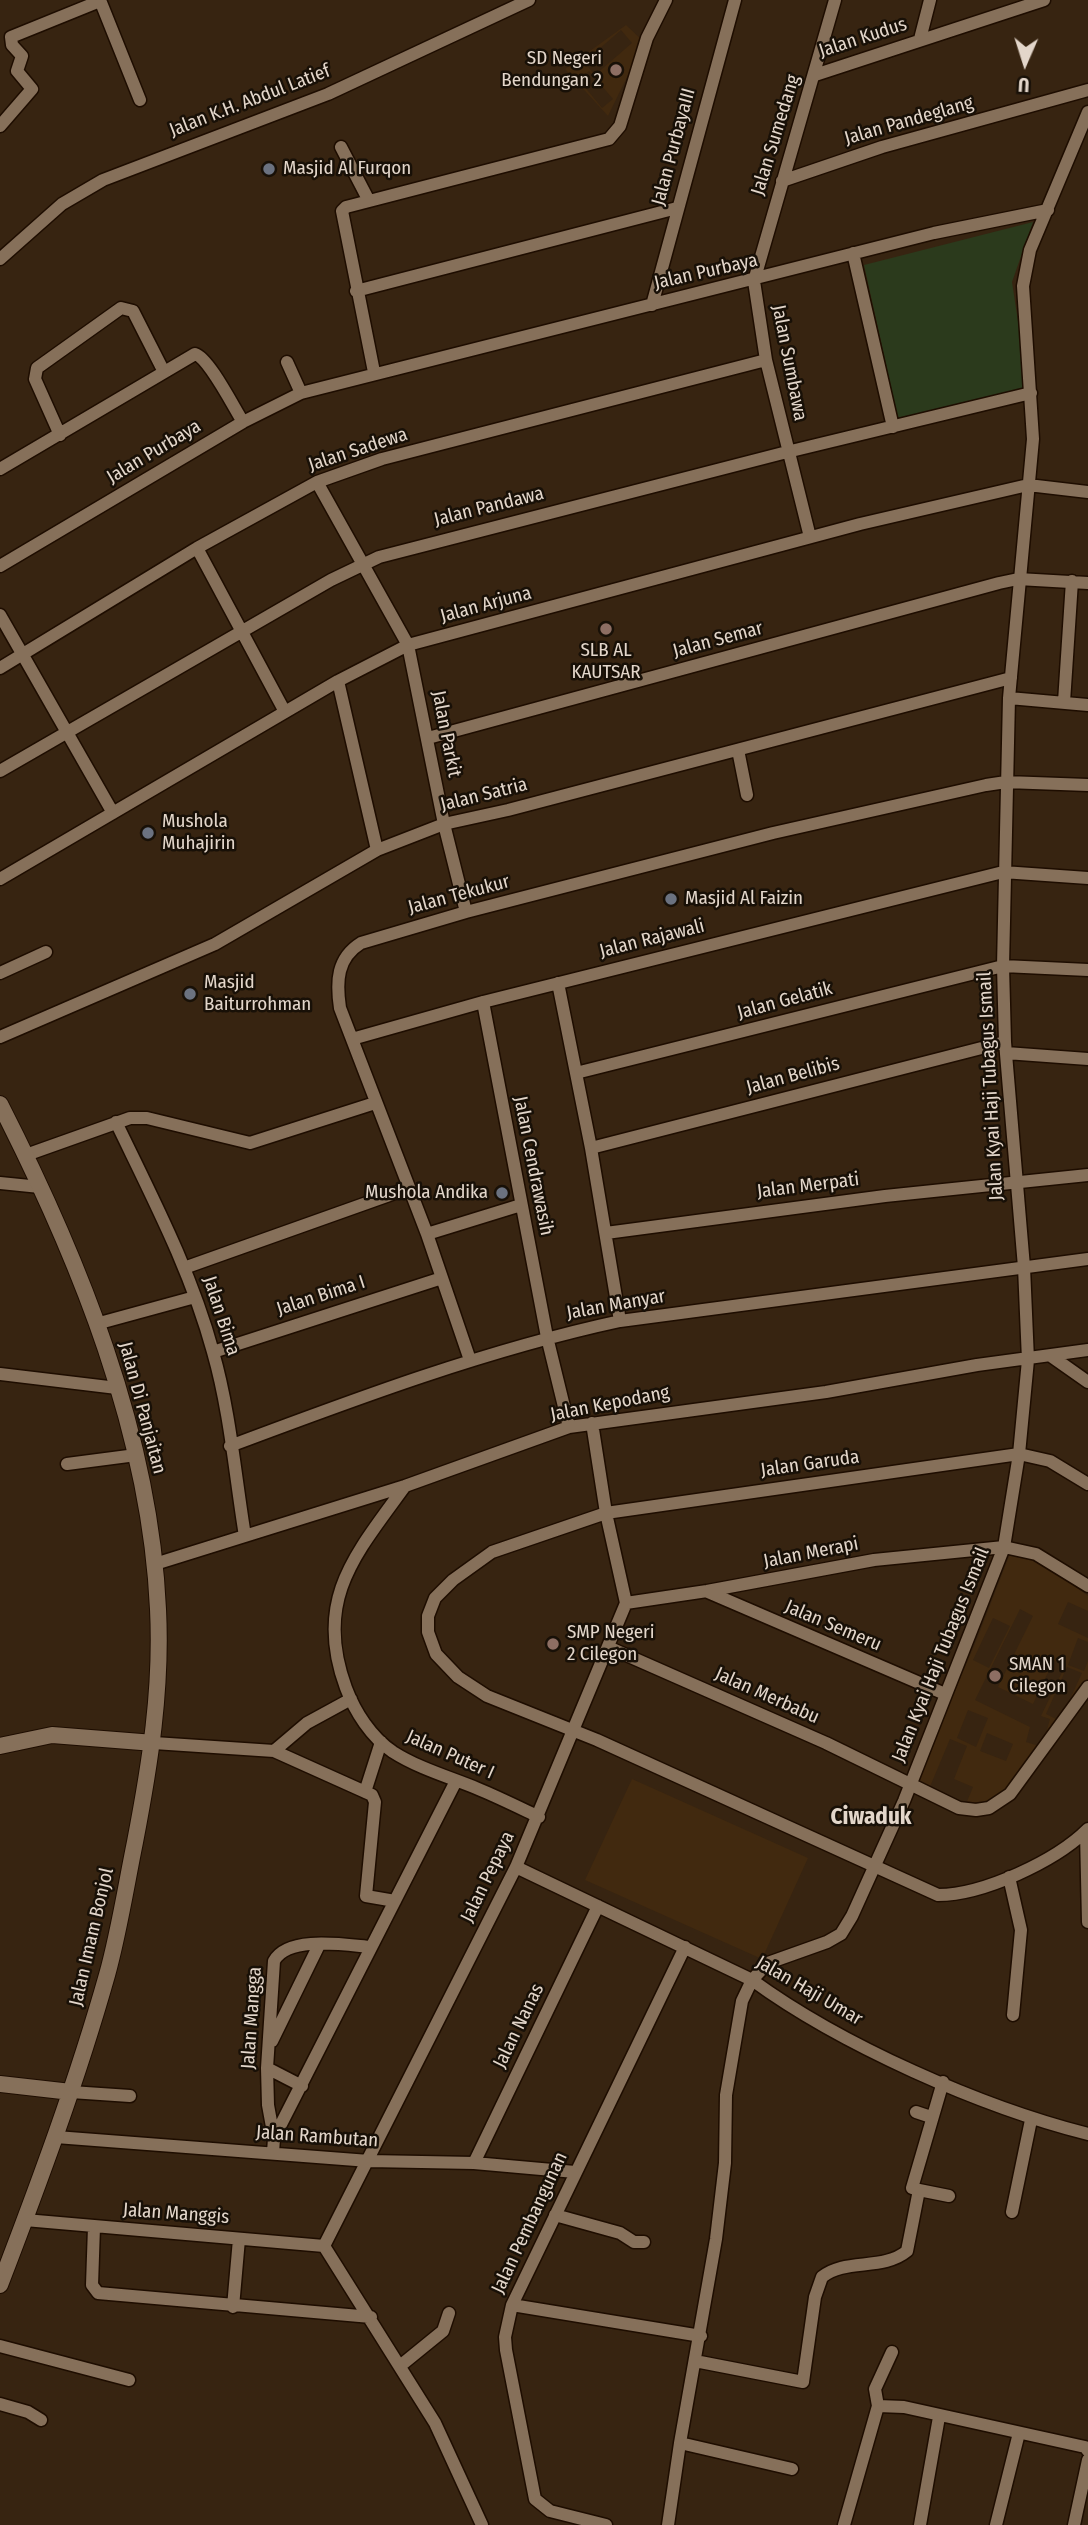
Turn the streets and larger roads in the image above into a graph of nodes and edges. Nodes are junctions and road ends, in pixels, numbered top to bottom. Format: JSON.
{"nodes":[{"id":1,"x":529,"y":0,"type":"edge"},
{"id":2,"x":666,"y":0,"type":"edge"},
{"id":3,"x":735,"y":0,"type":"edge"},
{"id":4,"x":835,"y":0,"type":"edge"},
{"id":5,"x":930,"y":0,"type":"edge"},
{"id":6,"x":1044,"y":0,"type":"edge"},
{"id":7,"x":100,"y":1,"type":"edge"},
{"id":8,"x":920,"y":39,"type":"junction"},
{"id":9,"x":814,"y":75,"type":"junction"},
{"id":10,"x":1088,"y":90,"type":"edge"},
{"id":11,"x":140,"y":100,"type":"dead end"},
{"id":12,"x":1088,"y":112,"type":"edge"},
{"id":13,"x":0,"y":126,"type":"edge"},
{"id":14,"x":341,"y":146,"type":"dead end"},
{"id":15,"x":782,"y":181,"type":"junction"},
{"id":16,"x":369,"y":201,"type":"junction"},
{"id":17,"x":677,"y":208,"type":"junction"},
{"id":18,"x":1048,"y":210,"type":"junction"},
{"id":19,"x":853,"y":253,"type":"junction"},
{"id":20,"x":0,"y":260,"type":"edge"},
{"id":21,"x":754,"y":281,"type":"junction"},
{"id":22,"x":356,"y":291,"type":"junction"},
{"id":23,"x":652,"y":304,"type":"junction"},
{"id":24,"x":766,"y":360,"type":"junction"},
{"id":25,"x":287,"y":362,"type":"dead end"},
{"id":26,"x":164,"y":372,"type":"junction"},
{"id":27,"x":374,"y":372,"type":"junction"},
{"id":28,"x":301,"y":393,"type":"junction"},
{"id":29,"x":1031,"y":393,"type":"junction"},
{"id":30,"x":243,"y":422,"type":"junction"},
{"id":31,"x":892,"y":427,"type":"junction"},
{"id":32,"x":60,"y":435,"type":"junction"},
{"id":33,"x":787,"y":452,"type":"junction"},
{"id":34,"x":0,"y":469,"type":"edge"},
{"id":35,"x":317,"y":482,"type":"junction"},
{"id":36,"x":1028,"y":485,"type":"junction"},
{"id":37,"x":1088,"y":492,"type":"edge"},
{"id":38,"x":810,"y":537,"type":"junction"},
{"id":39,"x":197,"y":548,"type":"junction"},
{"id":40,"x":365,"y":562,"type":"junction"},
{"id":41,"x":0,"y":566,"type":"edge"},
{"id":42,"x":1018,"y":579,"type":"junction"},
{"id":43,"x":1072,"y":581,"type":"junction"},
{"id":44,"x":1088,"y":583,"type":"edge"},
{"id":45,"x":0,"y":615,"type":"edge"},
{"id":46,"x":243,"y":630,"type":"junction"},
{"id":47,"x":408,"y":645,"type":"junction"},
{"id":48,"x":22,"y":654,"type":"junction"},
{"id":49,"x":0,"y":668,"type":"edge"},
{"id":50,"x":1011,"y":678,"type":"junction"},
{"id":51,"x":338,"y":681,"type":"junction"},
{"id":52,"x":1009,"y":698,"type":"junction"},
{"id":53,"x":1064,"y":702,"type":"junction"},
{"id":54,"x":1088,"y":705,"type":"edge"},
{"id":55,"x":285,"y":712,"type":"junction"},
{"id":56,"x":65,"y":733,"type":"junction"},
{"id":57,"x":428,"y":738,"type":"junction"},
{"id":58,"x":738,"y":750,"type":"junction"},
{"id":59,"x":0,"y":771,"type":"edge"},
{"id":60,"x":1006,"y":782,"type":"junction"},
{"id":61,"x":1088,"y":785,"type":"edge"},
{"id":62,"x":747,"y":795,"type":"dead end"},
{"id":63,"x":113,"y":813,"type":"junction"},
{"id":64,"x":444,"y":824,"type":"junction"},
{"id":65,"x":377,"y":850,"type":"junction"},
{"id":66,"x":1003,"y":872,"type":"junction"},
{"id":67,"x":0,"y":878,"type":"edge"},
{"id":68,"x":1088,"y":878,"type":"edge"},
{"id":69,"x":466,"y":912,"type":"junction"},
{"id":70,"x":46,"y":952,"type":"dead end"},
{"id":71,"x":1003,"y":966,"type":"junction"},
{"id":72,"x":1088,"y":970,"type":"edge"},
{"id":73,"x":0,"y":973,"type":"edge"},
{"id":74,"x":558,"y":983,"type":"junction"},
{"id":75,"x":483,"y":1002,"type":"junction"},
{"id":76,"x":0,"y":1037,"type":"edge"},
{"id":77,"x":352,"y":1039,"type":"junction"},
{"id":78,"x":1006,"y":1047,"type":"junction"},
{"id":79,"x":1088,"y":1059,"type":"edge"},
{"id":80,"x":576,"y":1073,"type":"junction"},
{"id":81,"x":375,"y":1103,"type":"junction"},
{"id":82,"x":0,"y":1104,"type":"edge"},
{"id":83,"x":116,"y":1122,"type":"junction"},
{"id":84,"x":591,"y":1148,"type":"junction"},
{"id":85,"x":26,"y":1155,"type":"junction"},
{"id":86,"x":1088,"y":1175,"type":"edge"},
{"id":87,"x":1015,"y":1181,"type":"junction"},
{"id":88,"x":0,"y":1183,"type":"edge"},
{"id":89,"x":40,"y":1187,"type":"junction"},
{"id":90,"x":409,"y":1188,"type":"junction"},
{"id":91,"x":521,"y":1205,"type":"junction"},
{"id":92,"x":606,"y":1233,"type":"junction"},
{"id":93,"x":426,"y":1234,"type":"junction"},
{"id":94,"x":1088,"y":1259,"type":"edge"},
{"id":95,"x":1024,"y":1267,"type":"junction"},
{"id":96,"x":184,"y":1268,"type":"junction"},
{"id":97,"x":442,"y":1278,"type":"junction"},
{"id":98,"x":195,"y":1297,"type":"junction"},
{"id":99,"x":620,"y":1321,"type":"junction"},
{"id":100,"x":96,"y":1324,"type":"junction"},
{"id":101,"x":547,"y":1337,"type":"junction"},
{"id":102,"x":1088,"y":1350,"type":"edge"},
{"id":103,"x":213,"y":1352,"type":"junction"},
{"id":104,"x":1051,"y":1356,"type":"junction"},
{"id":105,"x":470,"y":1360,"type":"junction"},
{"id":106,"x":1028,"y":1360,"type":"junction"},
{"id":107,"x":0,"y":1374,"type":"edge"},
{"id":108,"x":1088,"y":1382,"type":"edge"},
{"id":109,"x":117,"y":1388,"type":"junction"},
{"id":110,"x":592,"y":1423,"type":"junction"},
{"id":111,"x":569,"y":1427,"type":"junction"},
{"id":112,"x":230,"y":1446,"type":"junction"},
{"id":113,"x":1019,"y":1454,"type":"junction"},
{"id":114,"x":136,"y":1455,"type":"junction"},
{"id":115,"x":67,"y":1464,"type":"dead end"},
{"id":116,"x":1088,"y":1484,"type":"edge"},
{"id":117,"x":405,"y":1486,"type":"junction"},
{"id":118,"x":606,"y":1513,"type":"junction"},
{"id":119,"x":245,"y":1536,"type":"junction"},
{"id":120,"x":1004,"y":1547,"type":"junction"},
{"id":121,"x":155,"y":1564,"type":"junction"},
{"id":122,"x":1088,"y":1586,"type":"edge"},
{"id":123,"x":707,"y":1591,"type":"junction"},
{"id":124,"x":626,"y":1602,"type":"junction"},
{"id":125,"x":608,"y":1647,"type":"junction"},
{"id":126,"x":1088,"y":1687,"type":"edge"},
{"id":127,"x":945,"y":1694,"type":"junction"},
{"id":128,"x":351,"y":1699,"type":"junction"},
{"id":129,"x":574,"y":1731,"type":"junction"},
{"id":130,"x":381,"y":1742,"type":"junction"},
{"id":131,"x":154,"y":1743,"type":"junction"},
{"id":132,"x":0,"y":1746,"type":"edge"},
{"id":133,"x":274,"y":1751,"type":"junction"},
{"id":134,"x":456,"y":1781,"type":"junction"},
{"id":135,"x":910,"y":1785,"type":"junction"},
{"id":136,"x":365,"y":1792,"type":"junction"},
{"id":137,"x":539,"y":1817,"type":"junction"},
{"id":138,"x":1087,"y":1830,"type":"edge"},
{"id":139,"x":875,"y":1865,"type":"junction"},
{"id":140,"x":516,"y":1867,"type":"junction"},
{"id":141,"x":1009,"y":1877,"type":"junction"},
{"id":142,"x":394,"y":1901,"type":"junction"},
{"id":143,"x":1087,"y":1903,"type":"edge"},
{"id":144,"x":598,"y":1906,"type":"junction"},
{"id":145,"x":1088,"y":1922,"type":"edge"},
{"id":146,"x":319,"y":1945,"type":"junction"},
{"id":147,"x":371,"y":1947,"type":"junction"},
{"id":148,"x":685,"y":1947,"type":"junction"},
{"id":149,"x":752,"y":1980,"type":"junction"},
{"id":150,"x":1013,"y":2015,"type":"dead end"},
{"id":151,"x":270,"y":2045,"type":"junction"},
{"id":152,"x":267,"y":2068,"type":"junction"},
{"id":153,"x":943,"y":2082,"type":"junction"},
{"id":154,"x":0,"y":2084,"type":"edge"},
{"id":155,"x":302,"y":2086,"type":"junction"},
{"id":156,"x":71,"y":2092,"type":"junction"},
{"id":157,"x":130,"y":2095,"type":"dead end"},
{"id":158,"x":916,"y":2112,"type":"dead end"},
{"id":159,"x":931,"y":2117,"type":"junction"},
{"id":160,"x":1031,"y":2120,"type":"junction"},
{"id":161,"x":1088,"y":2134,"type":"edge"},
{"id":162,"x":57,"y":2137,"type":"junction"},
{"id":163,"x":274,"y":2138,"type":"junction"},
{"id":164,"x":273,"y":2153,"type":"junction"},
{"id":165,"x":369,"y":2161,"type":"junction"},
{"id":166,"x":474,"y":2163,"type":"junction"},
{"id":167,"x":575,"y":2172,"type":"junction"},
{"id":168,"x":919,"y":2190,"type":"junction"},
{"id":169,"x":949,"y":2196,"type":"dead end"},
{"id":170,"x":1012,"y":2212,"type":"dead end"},
{"id":171,"x":555,"y":2215,"type":"junction"},
{"id":172,"x":25,"y":2220,"type":"junction"},
{"id":173,"x":94,"y":2227,"type":"junction"},
{"id":174,"x":239,"y":2239,"type":"junction"},
{"id":175,"x":644,"y":2242,"type":"dead end"},
{"id":176,"x":324,"y":2246,"type":"junction"},
{"id":177,"x":0,"y":2285,"type":"edge"},
{"id":178,"x":512,"y":2305,"type":"junction"},
{"id":179,"x":233,"y":2307,"type":"junction"},
{"id":180,"x":449,"y":2313,"type":"dead end"},
{"id":181,"x":371,"y":2317,"type":"junction"},
{"id":182,"x":701,"y":2336,"type":"junction"},
{"id":183,"x":0,"y":2346,"type":"edge"},
{"id":184,"x":892,"y":2352,"type":"dead end"},
{"id":185,"x":695,"y":2361,"type":"junction"},
{"id":186,"x":400,"y":2367,"type":"junction"},
{"id":187,"x":130,"y":2380,"type":"dead end"},
{"id":188,"x":0,"y":2404,"type":"edge"},
{"id":189,"x":878,"y":2406,"type":"junction"},
{"id":190,"x":939,"y":2417,"type":"junction"},
{"id":191,"x":41,"y":2420,"type":"dead end"},
{"id":192,"x":1019,"y":2433,"type":"junction"},
{"id":193,"x":680,"y":2443,"type":"junction"},
{"id":194,"x":1088,"y":2451,"type":"edge"},
{"id":195,"x":1088,"y":2460,"type":"edge"},
{"id":196,"x":792,"y":2469,"type":"dead end"},
{"id":197,"x":482,"y":2525,"type":"edge"},
{"id":198,"x":606,"y":2525,"type":"edge"},
{"id":199,"x":668,"y":2525,"type":"edge"},
{"id":200,"x":844,"y":2525,"type":"edge"},
{"id":201,"x":920,"y":2525,"type":"edge"},
{"id":202,"x":996,"y":2525,"type":"edge"},
{"id":203,"x":1074,"y":2525,"type":"edge"}],
"edges":[{"from":1,"to":20,"type":"street","name":"Jalan K.H. Abdul Latief"},
{"from":2,"to":16,"type":"street"},
{"from":3,"to":17,"type":"street","name":"Jalan PurbayaIII"},
{"from":4,"to":9,"type":"street","name":"Jalan Sumedang"},
{"from":5,"to":8,"type":"street"},
{"from":6,"to":8,"type":"street","name":"Jalan Kudus"},
{"from":7,"to":11,"type":"street"},
{"from":7,"to":13,"type":"street"},
{"from":8,"to":9,"type":"street","name":"Jalan Kudus"},
{"from":9,"to":15,"type":"street","name":"Jalan Sumedang"},
{"from":10,"to":15,"type":"street","name":"Jalan Pandeglang"},
{"from":12,"to":18,"type":"street","name":"Jalan Kyai Haji Tubagus Ismail"},
{"from":14,"to":16,"type":"street"},
{"from":15,"to":21,"type":"street","name":"Jalan Sumedang"},
{"from":16,"to":22,"type":"street"},
{"from":17,"to":22,"type":"street"},
{"from":17,"to":23,"type":"street","name":"Jalan PurbayaIII"},
{"from":18,"to":19,"type":"street","name":"Jalan Purbaya"},
{"from":18,"to":29,"type":"street","name":"Jalan Kyai Haji Tubagus Ismail"},
{"from":19,"to":21,"type":"street","name":"Jalan Purbaya"},
{"from":19,"to":31,"type":"street"},
{"from":21,"to":23,"type":"street","name":"Jalan Purbaya"},
{"from":21,"to":24,"type":"street","name":"Jalan Sumbawa"},
{"from":22,"to":27,"type":"street"},
{"from":23,"to":27,"type":"street","name":"Jalan Purbaya"},
{"from":24,"to":33,"type":"street","name":"Jalan Sumbawa"},
{"from":24,"to":35,"type":"street","name":"Jalan Sadewa"},
{"from":25,"to":28,"type":"street"},
{"from":26,"to":30,"type":"street"},
{"from":26,"to":32,"type":"street"},
{"from":26,"to":32,"type":"street"},
{"from":27,"to":28,"type":"street","name":"Jalan Purbaya"},
{"from":28,"to":30,"type":"street","name":"Jalan Purbaya"},
{"from":29,"to":31,"type":"street","name":"Jalan Pandawa"},
{"from":29,"to":36,"type":"street","name":"Jalan Kyai Haji Tubagus Ismail"},
{"from":30,"to":41,"type":"street","name":"Jalan Purbaya"},
{"from":31,"to":33,"type":"street","name":"Jalan Pandawa"},
{"from":32,"to":34,"type":"street"},
{"from":33,"to":38,"type":"street","name":"Jalan Sumbawa"},
{"from":33,"to":40,"type":"street","name":"Jalan Pandawa"},
{"from":35,"to":39,"type":"street","name":"Jalan Sadewa"},
{"from":35,"to":40,"type":"street","name":"Jalan Parkit"},
{"from":36,"to":37,"type":"street"},
{"from":36,"to":38,"type":"street","name":"Jalan Arjuna"},
{"from":36,"to":42,"type":"street","name":"Jalan Kyai Haji Tubagus Ismail"},
{"from":38,"to":47,"type":"street","name":"Jalan Arjuna"},
{"from":39,"to":46,"type":"street"},
{"from":39,"to":48,"type":"street","name":"Jalan Sadewa"},
{"from":40,"to":46,"type":"street","name":"Jalan Pandawa"},
{"from":40,"to":47,"type":"street","name":"Jalan Parkit"},
{"from":42,"to":43,"type":"street","name":"Jalan Semar"},
{"from":42,"to":50,"type":"street","name":"Jalan Kyai Haji Tubagus Ismail"},
{"from":42,"to":57,"type":"street","name":"Jalan Semar"},
{"from":43,"to":44,"type":"street","name":"Jalan Semar"},
{"from":43,"to":53,"type":"street"},
{"from":45,"to":48,"type":"street"},
{"from":46,"to":55,"type":"street"},
{"from":46,"to":56,"type":"street","name":"Jalan Pandawa"},
{"from":47,"to":51,"type":"street","name":"Jalan Arjuna"},
{"from":47,"to":57,"type":"street","name":"Jalan Parkit"},
{"from":48,"to":49,"type":"street","name":"Jalan Sadewa"},
{"from":48,"to":56,"type":"street"},
{"from":50,"to":52,"type":"street","name":"Jalan Kyai Haji Tubagus Ismail"},
{"from":50,"to":58,"type":"street","name":"Jalan Satria"},
{"from":51,"to":55,"type":"street","name":"Jalan Arjuna"},
{"from":51,"to":65,"type":"street"},
{"from":52,"to":53,"type":"street"},
{"from":52,"to":60,"type":"street","name":"Jalan Kyai Haji Tubagus Ismail"},
{"from":53,"to":54,"type":"street"},
{"from":55,"to":63,"type":"street","name":"Jalan Arjuna"},
{"from":56,"to":59,"type":"street","name":"Jalan Pandawa"},
{"from":56,"to":63,"type":"street"},
{"from":57,"to":64,"type":"street","name":"Jalan Parkit"},
{"from":58,"to":62,"type":"street"},
{"from":58,"to":64,"type":"street","name":"Jalan Satria"},
{"from":60,"to":61,"type":"street","name":"Jalan Tekukur"},
{"from":60,"to":66,"type":"street","name":"Jalan Kyai Haji Tubagus Ismail"},
{"from":60,"to":69,"type":"street","name":"Jalan Tekukur"},
{"from":63,"to":67,"type":"street","name":"Jalan Arjuna"},
{"from":64,"to":65,"type":"street","name":"Jalan Satria"},
{"from":64,"to":69,"type":"street","name":"Jalan Parkit"},
{"from":65,"to":76,"type":"street","name":"Jalan Satria"},
{"from":66,"to":68,"type":"street","name":"Jalan Rajawali"},
{"from":66,"to":71,"type":"street","name":"Jalan Kyai Haji Tubagus Ismail"},
{"from":66,"to":74,"type":"street","name":"Jalan Rajawali"},
{"from":69,"to":77,"type":"street","name":"Jalan Tekukur"},
{"from":70,"to":73,"type":"street"},
{"from":71,"to":72,"type":"street","name":"Jalan Gelatik"},
{"from":71,"to":78,"type":"street","name":"Jalan Kyai Haji Tubagus Ismail"},
{"from":71,"to":80,"type":"street","name":"Jalan Gelatik"},
{"from":74,"to":75,"type":"street","name":"Jalan Rajawali"},
{"from":74,"to":80,"type":"street"},
{"from":75,"to":77,"type":"street","name":"Jalan Rajawali"},
{"from":75,"to":91,"type":"street","name":"Jalan Cendrawasih"},
{"from":77,"to":81,"type":"street","name":"Jalan Tekukur"},
{"from":78,"to":79,"type":"street","name":"Jalan Belibis"},
{"from":78,"to":84,"type":"street","name":"Jalan Belibis"},
{"from":78,"to":87,"type":"street","name":"Jalan Kyai Haji Tubagus Ismail"},
{"from":80,"to":84,"type":"street"},
{"from":81,"to":83,"type":"street"},
{"from":81,"to":90,"type":"street","name":"Jalan Tekukur"},
{"from":82,"to":85,"type":"street","name":"Jalan Di Panjaitan"},
{"from":83,"to":85,"type":"street"},
{"from":83,"to":96,"type":"street","name":"Jalan Bima"},
{"from":84,"to":92,"type":"street"},
{"from":85,"to":89,"type":"street","name":"Jalan Di Panjaitan"},
{"from":86,"to":87,"type":"street","name":"Jalan Merpati"},
{"from":87,"to":92,"type":"street","name":"Jalan Merpati"},
{"from":87,"to":95,"type":"street","name":"Jalan Kyai Haji Tubagus Ismail"},
{"from":88,"to":89,"type":"street"},
{"from":89,"to":100,"type":"street","name":"Jalan Di Panjaitan"},
{"from":90,"to":93,"type":"street","name":"Jalan Tekukur"},
{"from":90,"to":96,"type":"street"},
{"from":91,"to":93,"type":"street"},
{"from":91,"to":101,"type":"street","name":"Jalan Cendrawasih"},
{"from":92,"to":99,"type":"street"},
{"from":93,"to":97,"type":"street","name":"Jalan Tekukur"},
{"from":94,"to":95,"type":"street","name":"Jalan Manyar"},
{"from":95,"to":99,"type":"street","name":"Jalan Manyar"},
{"from":95,"to":106,"type":"street","name":"Jalan Kyai Haji Tubagus Ismail"},
{"from":96,"to":98,"type":"street","name":"Jalan Bima"},
{"from":97,"to":103,"type":"street","name":"Jalan Bima I"},
{"from":97,"to":105,"type":"street","name":"Jalan Tekukur"},
{"from":98,"to":100,"type":"street"},
{"from":98,"to":103,"type":"street","name":"Jalan Bima"},
{"from":99,"to":101,"type":"street","name":"Jalan Manyar"},
{"from":100,"to":109,"type":"street","name":"Jalan Di Panjaitan"},
{"from":101,"to":105,"type":"street","name":"Jalan Manyar"},
{"from":101,"to":111,"type":"street","name":"Jalan Cendrawasih"},
{"from":102,"to":104,"type":"street","name":"Jalan Kepodang"},
{"from":103,"to":112,"type":"street","name":"Jalan Bima"},
{"from":104,"to":106,"type":"street","name":"Jalan Kepodang"},
{"from":104,"to":108,"type":"street"},
{"from":105,"to":112,"type":"street","name":"Jalan Manyar"},
{"from":106,"to":110,"type":"street","name":"Jalan Kepodang"},
{"from":106,"to":113,"type":"street","name":"Jalan Kyai Haji Tubagus Ismail"},
{"from":107,"to":109,"type":"street"},
{"from":109,"to":114,"type":"street","name":"Jalan Di Panjaitan"},
{"from":110,"to":111,"type":"street","name":"Jalan Kepodang"},
{"from":110,"to":118,"type":"street"},
{"from":111,"to":117,"type":"street","name":"Jalan Kepodang"},
{"from":112,"to":119,"type":"street","name":"Jalan Bima"},
{"from":113,"to":116,"type":"street"},
{"from":113,"to":118,"type":"street","name":"Jalan Garuda"},
{"from":113,"to":120,"type":"street","name":"Jalan Kyai Haji Tubagus Ismail"},
{"from":114,"to":115,"type":"street"},
{"from":114,"to":121,"type":"street","name":"Jalan Di Panjaitan"},
{"from":117,"to":119,"type":"street","name":"Jalan Kepodang"},
{"from":117,"to":128,"type":"street","name":"Jalan Puter I"},
{"from":118,"to":124,"type":"street"},
{"from":118,"to":129,"type":"street","name":"Jalan Garuda"},
{"from":119,"to":121,"type":"street","name":"Jalan Kepodang"},
{"from":120,"to":122,"type":"street"},
{"from":120,"to":123,"type":"street","name":"Jalan Merapi"},
{"from":120,"to":127,"type":"street","name":"Jalan Kyai Haji Tubagus Ismail"},
{"from":121,"to":131,"type":"street","name":"Jalan Di Panjaitan"},
{"from":123,"to":124,"type":"street","name":"Jalan Merapi"},
{"from":123,"to":127,"type":"street","name":"Jalan Semeru"},
{"from":124,"to":125,"type":"street","name":"Jalan Pepaya"},
{"from":125,"to":129,"type":"street","name":"Jalan Pepaya"},
{"from":125,"to":135,"type":"street","name":"Jalan Merbabu"},
{"from":126,"to":135,"type":"street","name":"Jalan Merbabu"},
{"from":127,"to":135,"type":"street","name":"Jalan Kyai Haji Tubagus Ismail"},
{"from":128,"to":130,"type":"street","name":"Jalan Puter I"},
{"from":128,"to":133,"type":"street"},
{"from":129,"to":137,"type":"street","name":"Jalan Pepaya"},
{"from":129,"to":139,"type":"street","name":"Jalan Garuda"},
{"from":130,"to":134,"type":"street","name":"Jalan Puter I"},
{"from":130,"to":136,"type":"street"},
{"from":131,"to":132,"type":"street"},
{"from":131,"to":133,"type":"street"},
{"from":131,"to":156,"type":"street","name":"Jalan Imam Bonjol"},
{"from":133,"to":136,"type":"street"},
{"from":134,"to":137,"type":"street","name":"Jalan Puter I"},
{"from":134,"to":142,"type":"street"},
{"from":135,"to":139,"type":"street","name":"Jalan Kyai Haji Tubagus Ismail"},
{"from":136,"to":142,"type":"street"},
{"from":137,"to":140,"type":"street","name":"Jalan Pepaya"},
{"from":138,"to":141,"type":"street","name":"Jalan Garuda"},
{"from":138,"to":143,"type":"street"},
{"from":139,"to":141,"type":"street","name":"Jalan Garuda"},
{"from":139,"to":149,"type":"street","name":"Jalan Kyai Haji Tubagus Ismail"},
{"from":140,"to":144,"type":"street","name":"Jalan Haji Umar"},
{"from":140,"to":165,"type":"street","name":"Jalan Pepaya"},
{"from":141,"to":150,"type":"street"},
{"from":142,"to":147,"type":"street"},
{"from":143,"to":145,"type":"street"},
{"from":144,"to":148,"type":"street","name":"Jalan Haji Umar"},
{"from":144,"to":166,"type":"street","name":"Jalan Nanas"},
{"from":146,"to":147,"type":"street","name":"Jalan Mangga"},
{"from":146,"to":151,"type":"street"},
{"from":146,"to":151,"type":"street","name":"Jalan Mangga"},
{"from":147,"to":155,"type":"street"},
{"from":148,"to":149,"type":"street","name":"Jalan Haji Umar"},
{"from":148,"to":167,"type":"street","name":"Jalan Pembangunan"},
{"from":149,"to":153,"type":"street","name":"Jalan Haji Umar"},
{"from":149,"to":182,"type":"street"},
{"from":151,"to":152,"type":"street","name":"Jalan Mangga"},
{"from":152,"to":155,"type":"street"},
{"from":152,"to":163,"type":"street","name":"Jalan Mangga"},
{"from":153,"to":159,"type":"street"},
{"from":153,"to":160,"type":"street","name":"Jalan Haji Umar"},
{"from":154,"to":156,"type":"street"},
{"from":155,"to":163,"type":"street"},
{"from":156,"to":157,"type":"street"},
{"from":156,"to":162,"type":"street","name":"Jalan Imam Bonjol"},
{"from":158,"to":159,"type":"street"},
{"from":159,"to":168,"type":"street"},
{"from":160,"to":161,"type":"street","name":"Jalan Haji Umar"},
{"from":160,"to":170,"type":"street"},
{"from":162,"to":164,"type":"street","name":"Jalan Rambutan"},
{"from":162,"to":172,"type":"street","name":"Jalan Imam Bonjol"},
{"from":163,"to":164,"type":"street"},
{"from":164,"to":165,"type":"street","name":"Jalan Rambutan"},
{"from":165,"to":166,"type":"street","name":"Jalan Rambutan"},
{"from":165,"to":176,"type":"street","name":"Jalan Pepaya"},
{"from":166,"to":167,"type":"street","name":"Jalan Rambutan"},
{"from":167,"to":171,"type":"street","name":"Jalan Pembangunan"},
{"from":168,"to":169,"type":"street"},
{"from":168,"to":185,"type":"street"},
{"from":171,"to":175,"type":"street"},
{"from":171,"to":178,"type":"street","name":"Jalan Pembangunan"},
{"from":172,"to":173,"type":"street","name":"Jalan Manggis"},
{"from":172,"to":177,"type":"street","name":"Jalan Imam Bonjol"},
{"from":173,"to":174,"type":"street","name":"Jalan Manggis"},
{"from":173,"to":179,"type":"street"},
{"from":174,"to":176,"type":"street","name":"Jalan Manggis"},
{"from":174,"to":179,"type":"street"},
{"from":176,"to":181,"type":"street"},
{"from":178,"to":182,"type":"street"},
{"from":178,"to":198,"type":"street","name":"Jalan Pembangunan"},
{"from":179,"to":181,"type":"street"},
{"from":180,"to":186,"type":"street"},
{"from":181,"to":186,"type":"street"},
{"from":182,"to":185,"type":"street"},
{"from":183,"to":187,"type":"street"},
{"from":184,"to":189,"type":"street"},
{"from":185,"to":193,"type":"street"},
{"from":186,"to":197,"type":"street"},
{"from":188,"to":191,"type":"street"},
{"from":189,"to":190,"type":"street"},
{"from":189,"to":200,"type":"street"},
{"from":190,"to":192,"type":"street"},
{"from":190,"to":201,"type":"street"},
{"from":192,"to":194,"type":"street"},
{"from":192,"to":202,"type":"street"},
{"from":193,"to":196,"type":"street"},
{"from":193,"to":199,"type":"street"},
{"from":195,"to":203,"type":"street"}]}
